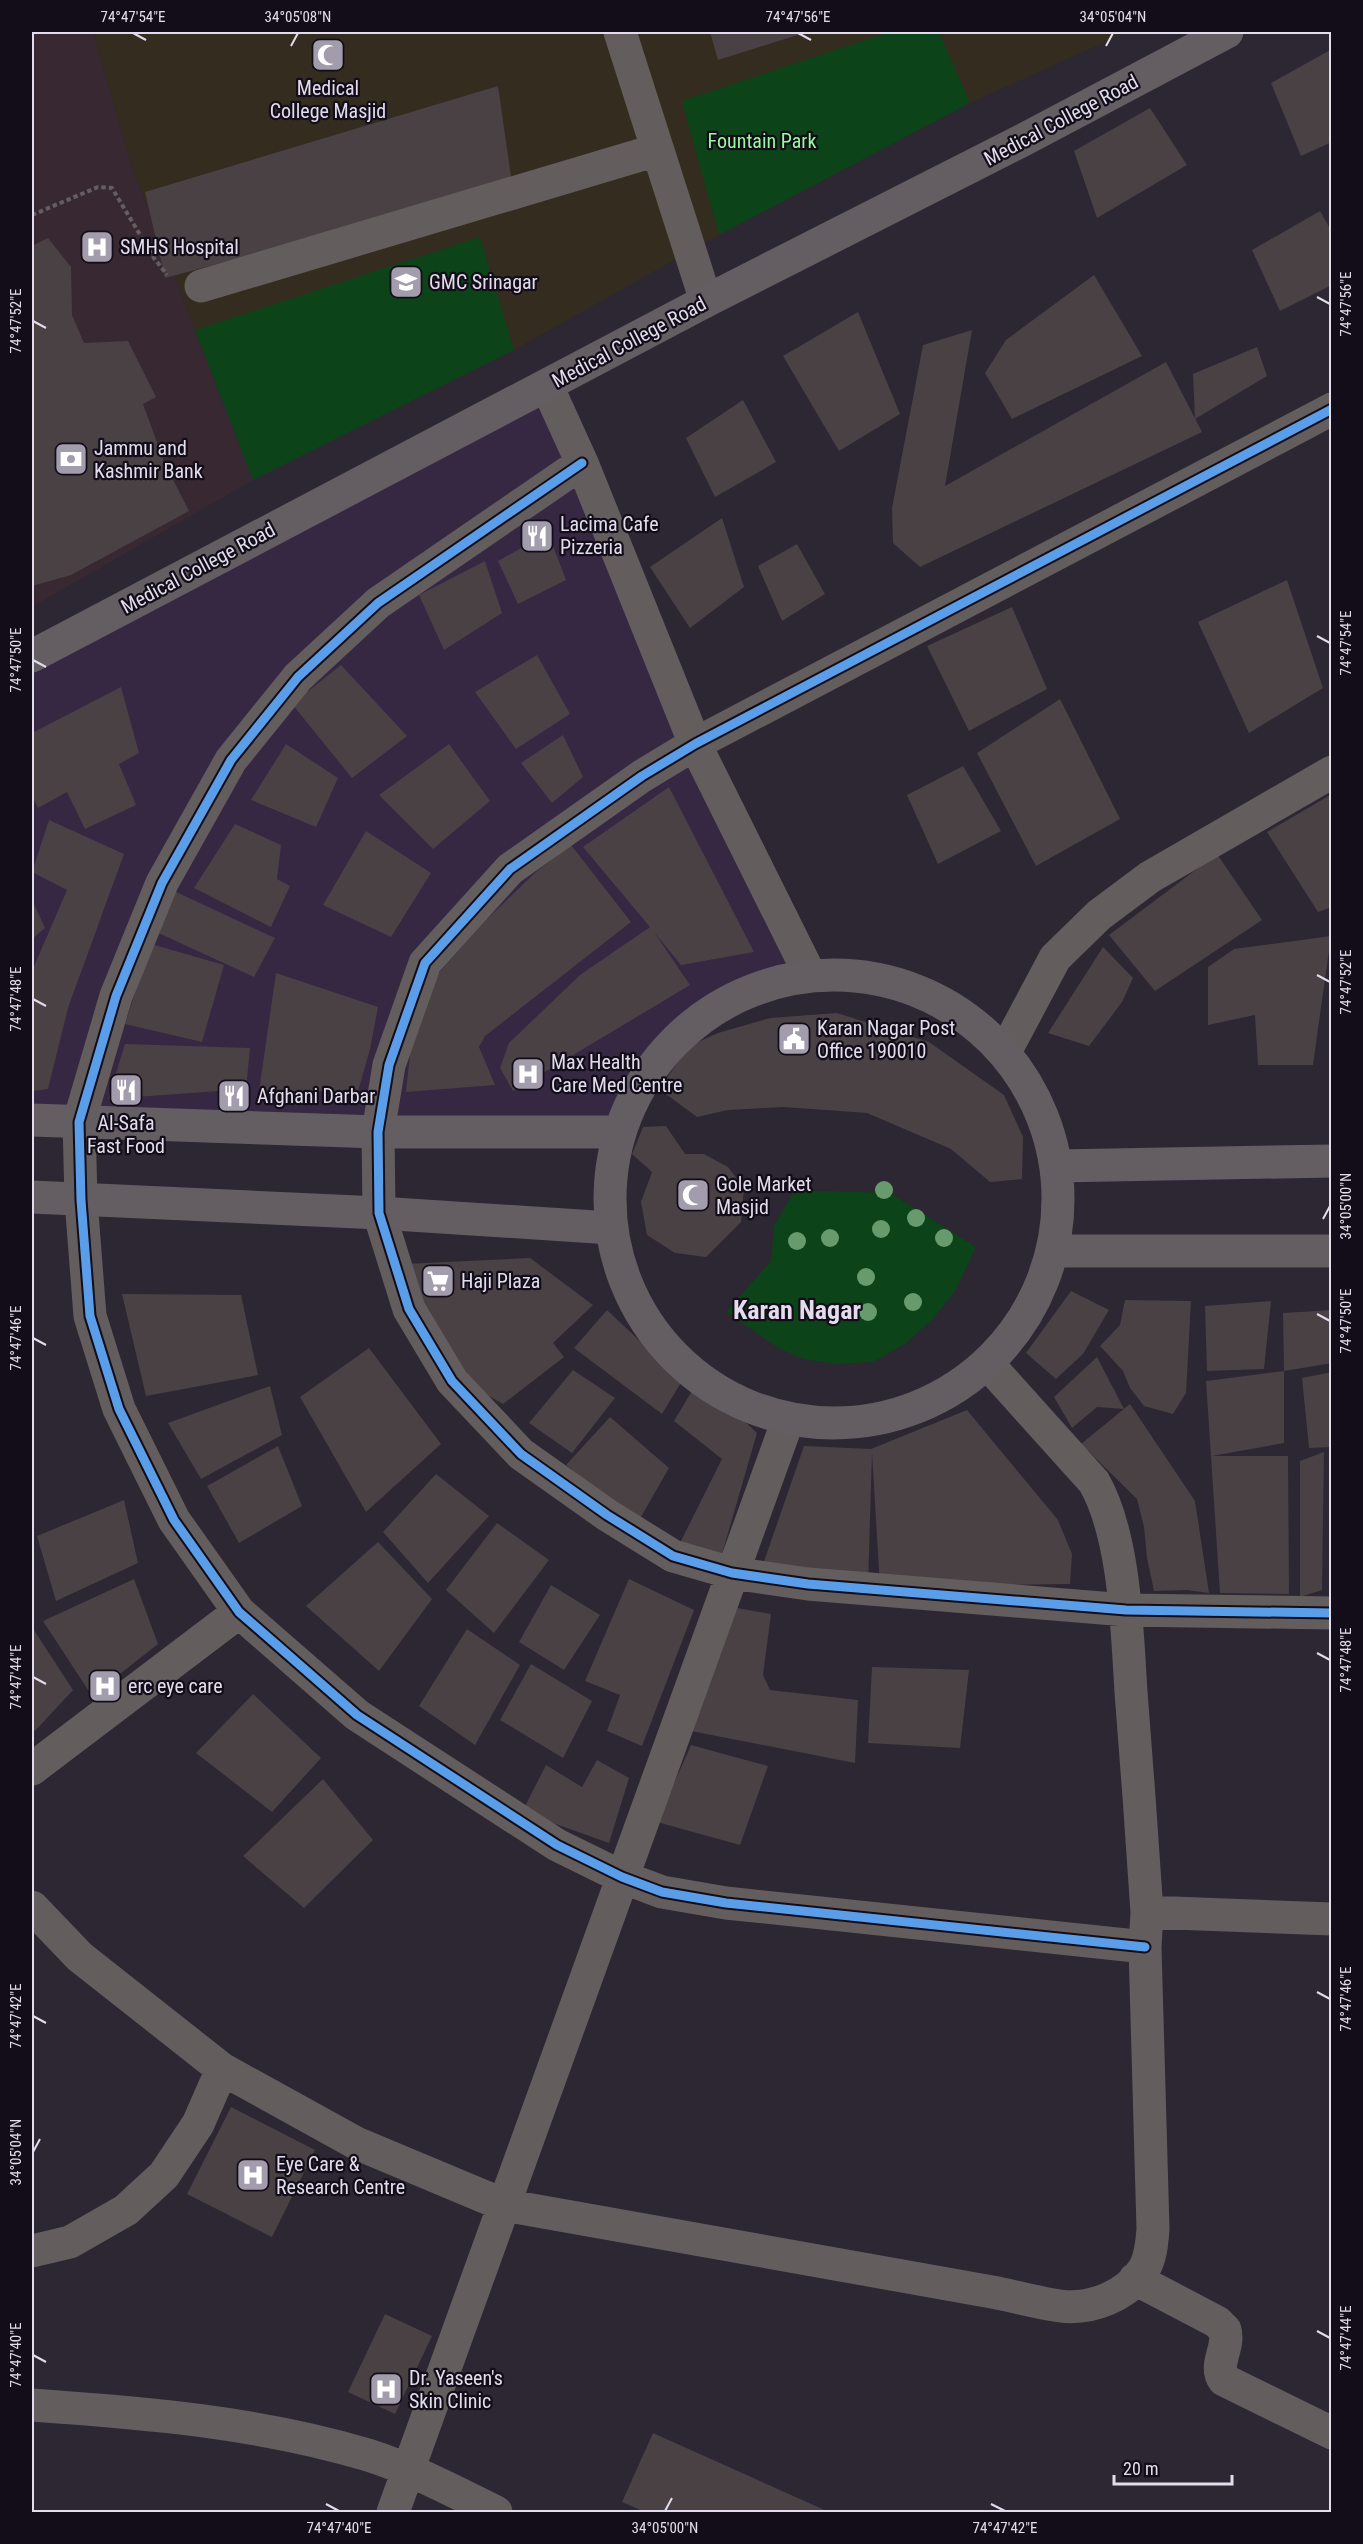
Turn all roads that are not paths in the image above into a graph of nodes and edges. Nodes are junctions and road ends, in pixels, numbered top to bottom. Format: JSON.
{"nodes":[{"id":1,"x":620,"y":32,"type":"edge"},
{"id":2,"x":1227,"y":32,"type":"edge"},
{"id":3,"x":657,"y":150,"type":"junction"},
{"id":4,"x":201,"y":286,"type":"road end"},
{"id":5,"x":706,"y":301,"type":"junction"},
{"id":6,"x":547,"y":386,"type":"junction"},
{"id":7,"x":1332,"y":409,"type":"edge"},
{"id":8,"x":582,"y":463,"type":"junction"},
{"id":9,"x":32,"y":656,"type":"edge"},
{"id":10,"x":695,"y":744,"type":"junction"},
{"id":11,"x":1332,"y":772,"type":"edge"},
{"id":12,"x":808,"y":971,"type":"junction"},
{"id":13,"x":1005,"y":1052,"type":"junction"},
{"id":14,"x":32,"y":1120,"type":"edge"},
{"id":15,"x":79,"y":1122,"type":"junction"},
{"id":16,"x":378,"y":1132,"type":"junction"},
{"id":17,"x":620,"y":1132,"type":"junction"},
{"id":18,"x":1332,"y":1161,"type":"edge"},
{"id":19,"x":1057,"y":1166,"type":"junction"},
{"id":20,"x":32,"y":1197,"type":"edge"},
{"id":21,"x":81,"y":1200,"type":"junction"},
{"id":22,"x":379,"y":1213,"type":"junction"},
{"id":23,"x":611,"y":1228,"type":"junction"},
{"id":24,"x":1053,"y":1251,"type":"junction"},
{"id":25,"x":1332,"y":1251,"type":"edge"},
{"id":26,"x":987,"y":1363,"type":"junction"},
{"id":27,"x":788,"y":1420,"type":"junction"},
{"id":28,"x":732,"y":1573,"type":"junction"},
{"id":29,"x":1126,"y":1610,"type":"junction"},
{"id":30,"x":239,"y":1612,"type":"junction"},
{"id":31,"x":1332,"y":1612,"type":"edge"},
{"id":32,"x":32,"y":1769,"type":"edge"},
{"id":33,"x":622,"y":1877,"type":"junction"},
{"id":34,"x":32,"y":1907,"type":"edge"},
{"id":35,"x":1147,"y":1912,"type":"junction"},
{"id":36,"x":1332,"y":1919,"type":"edge"},
{"id":37,"x":1145,"y":1947,"type":"junction"},
{"id":38,"x":222,"y":2069,"type":"junction"},
{"id":39,"x":504,"y":2205,"type":"junction"},
{"id":40,"x":32,"y":2251,"type":"edge"},
{"id":41,"x":1135,"y":2279,"type":"junction"},
{"id":42,"x":32,"y":2405,"type":"edge"},
{"id":43,"x":1332,"y":2433,"type":"edge"},
{"id":44,"x":408,"y":2470,"type":"junction"},
{"id":45,"x":393,"y":2512,"type":"edge"},
{"id":46,"x":496,"y":2512,"type":"edge"}],
"edges":[{"from":1,"to":3,"type":"street"},
{"from":2,"to":5,"type":"main road","name":"Medical College Road"},
{"from":3,"to":4,"type":"street"},
{"from":3,"to":5,"type":"street"},
{"from":5,"to":6,"type":"main road","name":"Medical College Road"},
{"from":6,"to":8,"type":"street"},
{"from":6,"to":9,"type":"main road","name":"Medical College Road"},
{"from":7,"to":10,"type":"street"},
{"from":8,"to":10,"type":"street"},
{"from":8,"to":15,"type":"street"},
{"from":10,"to":12,"type":"street"},
{"from":10,"to":16,"type":"street"},
{"from":11,"to":13,"type":"street"},
{"from":12,"to":13,"type":"main road"},
{"from":12,"to":17,"type":"main road"},
{"from":13,"to":19,"type":"main road"},
{"from":14,"to":15,"type":"main road"},
{"from":15,"to":16,"type":"main road"},
{"from":15,"to":21,"type":"street"},
{"from":16,"to":17,"type":"main road"},
{"from":16,"to":22,"type":"street"},
{"from":17,"to":23,"type":"main road"},
{"from":18,"to":19,"type":"main road"},
{"from":19,"to":24,"type":"main road"},
{"from":20,"to":21,"type":"main road"},
{"from":21,"to":22,"type":"main road"},
{"from":21,"to":30,"type":"street"},
{"from":22,"to":23,"type":"main road"},
{"from":22,"to":28,"type":"street"},
{"from":23,"to":27,"type":"main road"},
{"from":24,"to":25,"type":"main road"},
{"from":24,"to":26,"type":"main road"},
{"from":26,"to":27,"type":"main road"},
{"from":26,"to":29,"type":"street"},
{"from":27,"to":28,"type":"street"},
{"from":28,"to":29,"type":"street"},
{"from":28,"to":33,"type":"street"},
{"from":29,"to":31,"type":"street"},
{"from":29,"to":35,"type":"street"},
{"from":30,"to":32,"type":"street"},
{"from":30,"to":33,"type":"street"},
{"from":33,"to":37,"type":"street"},
{"from":33,"to":39,"type":"street"},
{"from":34,"to":38,"type":"street"},
{"from":35,"to":36,"type":"street"},
{"from":35,"to":37,"type":"street"},
{"from":37,"to":41,"type":"street"},
{"from":38,"to":39,"type":"street"},
{"from":38,"to":40,"type":"street"},
{"from":39,"to":41,"type":"street"},
{"from":39,"to":44,"type":"street"},
{"from":41,"to":43,"type":"street"},
{"from":42,"to":44,"type":"street"},
{"from":44,"to":45,"type":"street"},
{"from":44,"to":46,"type":"street"}]}
